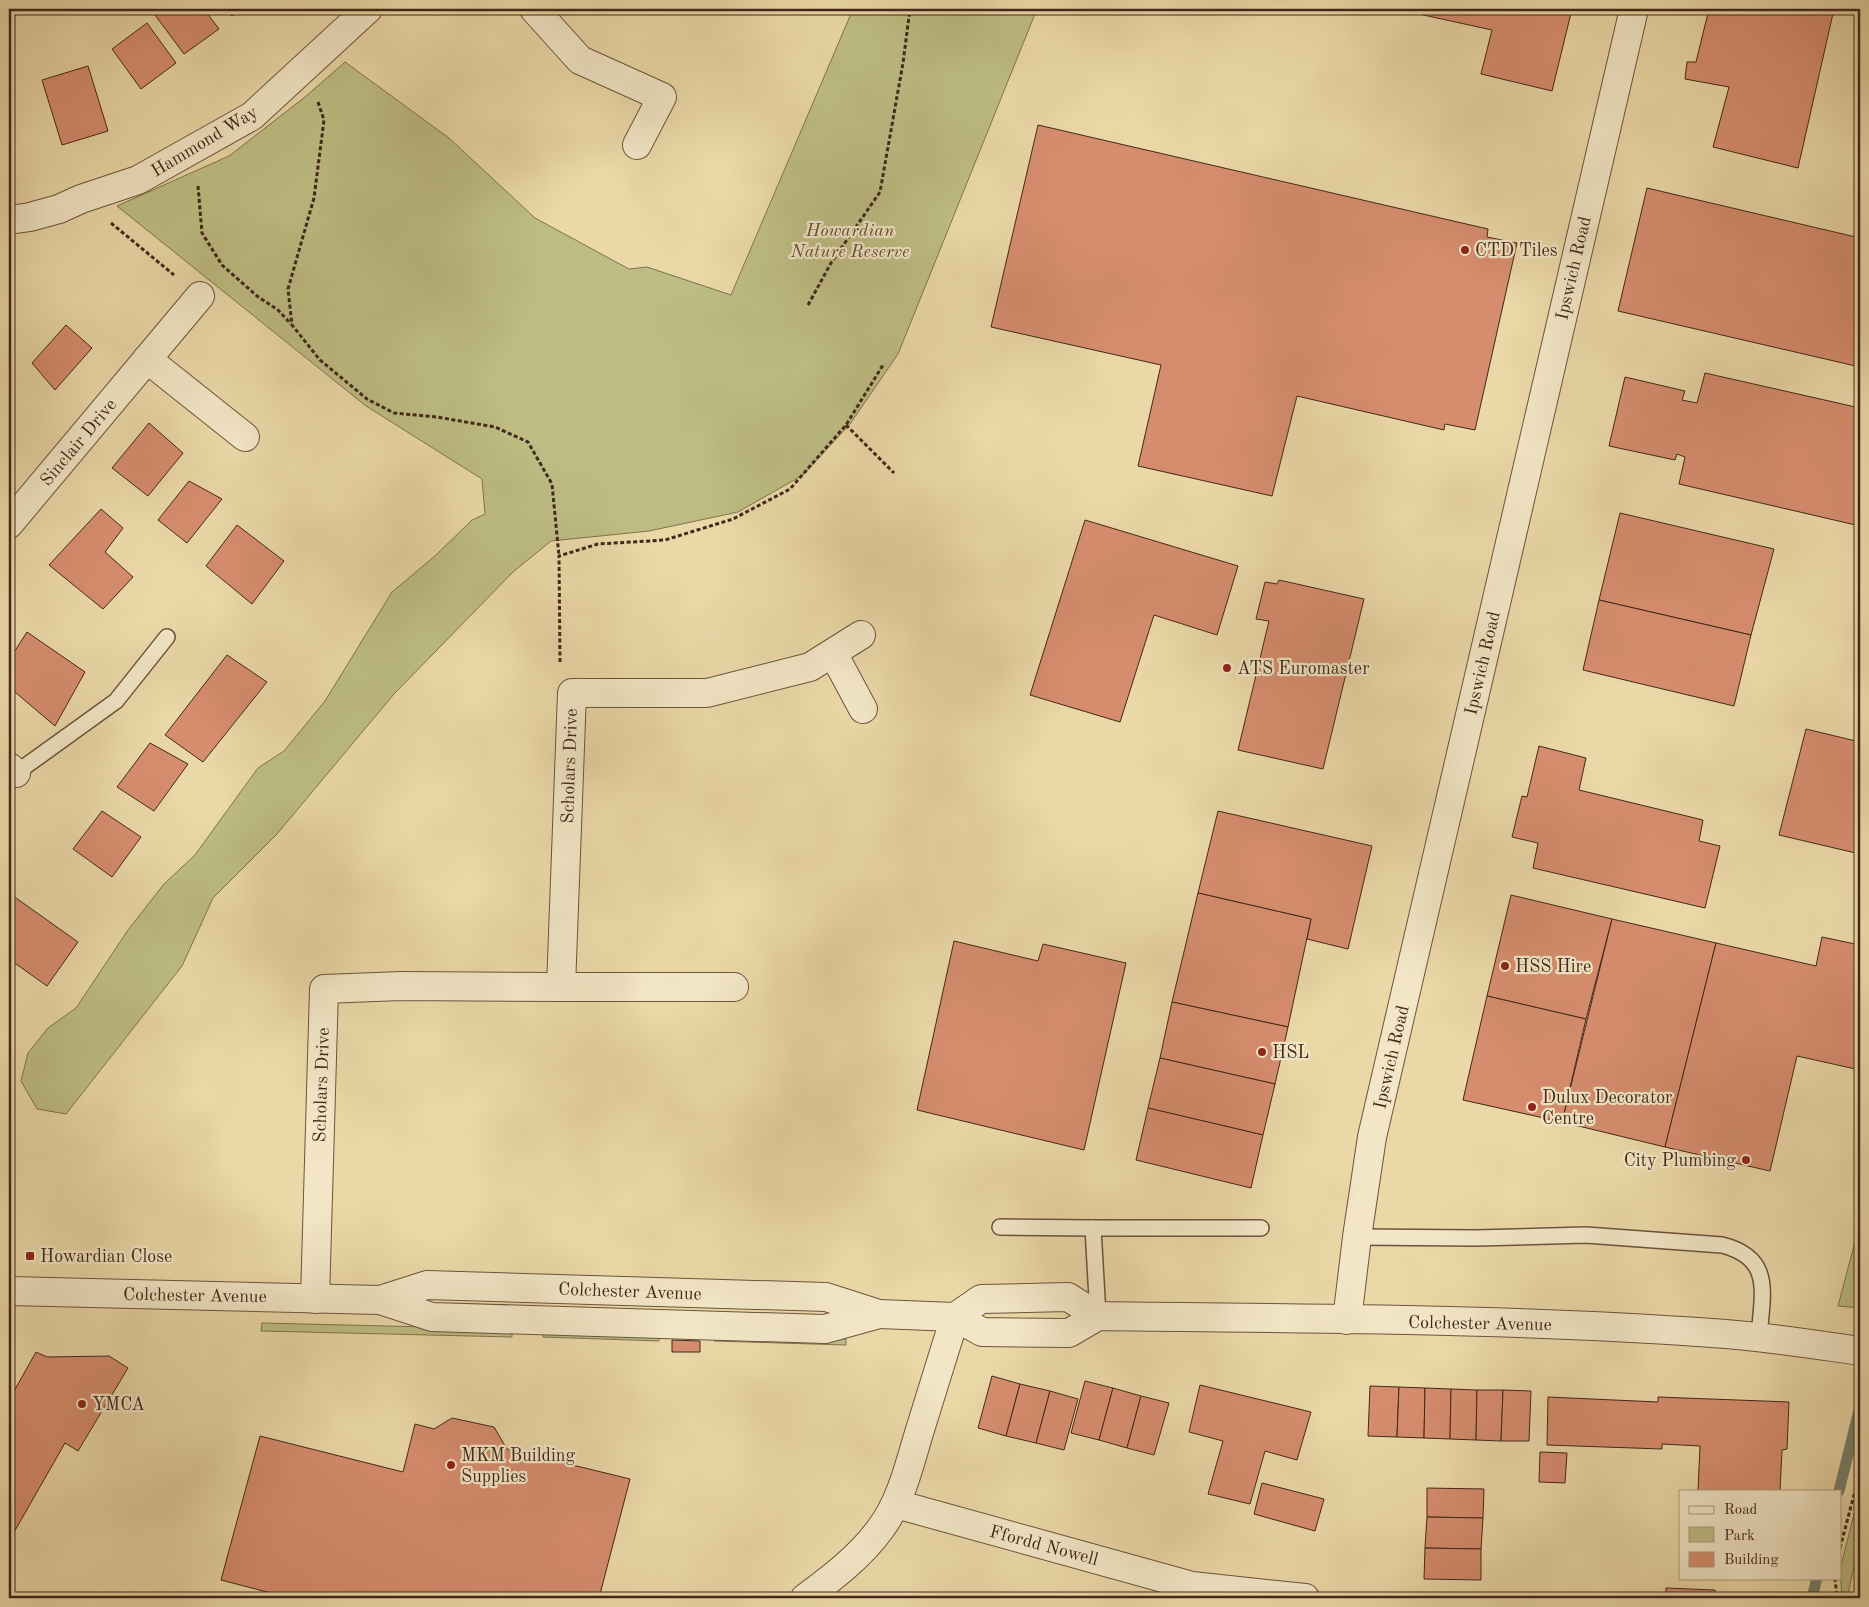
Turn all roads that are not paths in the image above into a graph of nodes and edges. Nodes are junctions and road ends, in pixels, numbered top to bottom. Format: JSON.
{"nodes":[{"id":1,"x":368,"y":9,"type":"edge"},
{"id":2,"x":534,"y":9,"type":"edge"},
{"id":3,"x":1634,"y":9,"type":"edge"},
{"id":4,"x":637,"y":145,"type":"dead end"},
{"id":5,"x":9,"y":220,"type":"edge"},
{"id":6,"x":200,"y":296,"type":"road end"},
{"id":7,"x":147,"y":359,"type":"junction"},
{"id":8,"x":245,"y":437,"type":"dead end"},
{"id":9,"x":9,"y":524,"type":"edge"},
{"id":10,"x":861,"y":635,"type":"dead end"},
{"id":11,"x":167,"y":638,"type":"dead end"},
{"id":12,"x":833,"y":653,"type":"junction"},
{"id":13,"x":863,"y":709,"type":"dead end"},
{"id":14,"x":12,"y":770,"type":"edge"},
{"id":15,"x":561,"y":987,"type":"junction"},
{"id":16,"x":734,"y":987,"type":"dead end"},
{"id":17,"x":1000,"y":1227,"type":"dead end"},
{"id":18,"x":1093,"y":1228,"type":"junction"},
{"id":19,"x":1261,"y":1228,"type":"dead end"},
{"id":20,"x":1357,"y":1237,"type":"junction"},
{"id":21,"x":9,"y":1291,"type":"edge"},
{"id":22,"x":315,"y":1299,"type":"junction"},
{"id":23,"x":1098,"y":1316,"type":"junction"},
{"id":24,"x":955,"y":1317,"type":"junction"},
{"id":25,"x":1347,"y":1320,"type":"junction"},
{"id":26,"x":1760,"y":1337,"type":"junction"},
{"id":27,"x":1860,"y":1351,"type":"edge"},
{"id":28,"x":896,"y":1504,"type":"junction"},
{"id":29,"x":1190,"y":1592,"type":"edge"},
{"id":30,"x":805,"y":1598,"type":"edge"},
{"id":31,"x":1305,"y":1598,"type":"edge"}],
"edges":[{"from":1,"to":5,"type":"street","name":"Hammond Way"},
{"from":2,"to":4,"type":"street"},
{"from":3,"to":20,"type":"street","name":"Ipswich Road"},
{"from":6,"to":7,"type":"street","name":"Sinclair Drive"},
{"from":7,"to":8,"type":"street"},
{"from":7,"to":9,"type":"street","name":"Sinclair Drive"},
{"from":10,"to":12,"type":"street","name":"Scholars Drive"},
{"from":11,"to":14,"type":"lane"},
{"from":12,"to":13,"type":"street"},
{"from":12,"to":15,"type":"street","name":"Scholars Drive"},
{"from":15,"to":16,"type":"street","name":"Scholars Drive"},
{"from":15,"to":22,"type":"street","name":"Scholars Drive"},
{"from":17,"to":18,"type":"lane"},
{"from":18,"to":19,"type":"lane"},
{"from":18,"to":23,"type":"lane"},
{"from":20,"to":25,"type":"street","name":"Ipswich Road"},
{"from":20,"to":26,"type":"lane"},
{"from":21,"to":22,"type":"street","name":"Colchester Avenue"},
{"from":22,"to":24,"type":"street","name":"Colchester Avenue"},
{"from":23,"to":24,"type":"street","name":"Colchester Avenue"},
{"from":23,"to":24,"type":"street"},
{"from":23,"to":25,"type":"street","name":"Colchester Avenue"},
{"from":24,"to":28,"type":"street"},
{"from":25,"to":26,"type":"street","name":"Colchester Avenue"},
{"from":26,"to":27,"type":"street","name":"Colchester Avenue"},
{"from":28,"to":29,"type":"street","name":"Ffordd Nowell"},
{"from":28,"to":30,"type":"street"},
{"from":29,"to":31,"type":"street","name":"Ffordd Nowell"}]}
